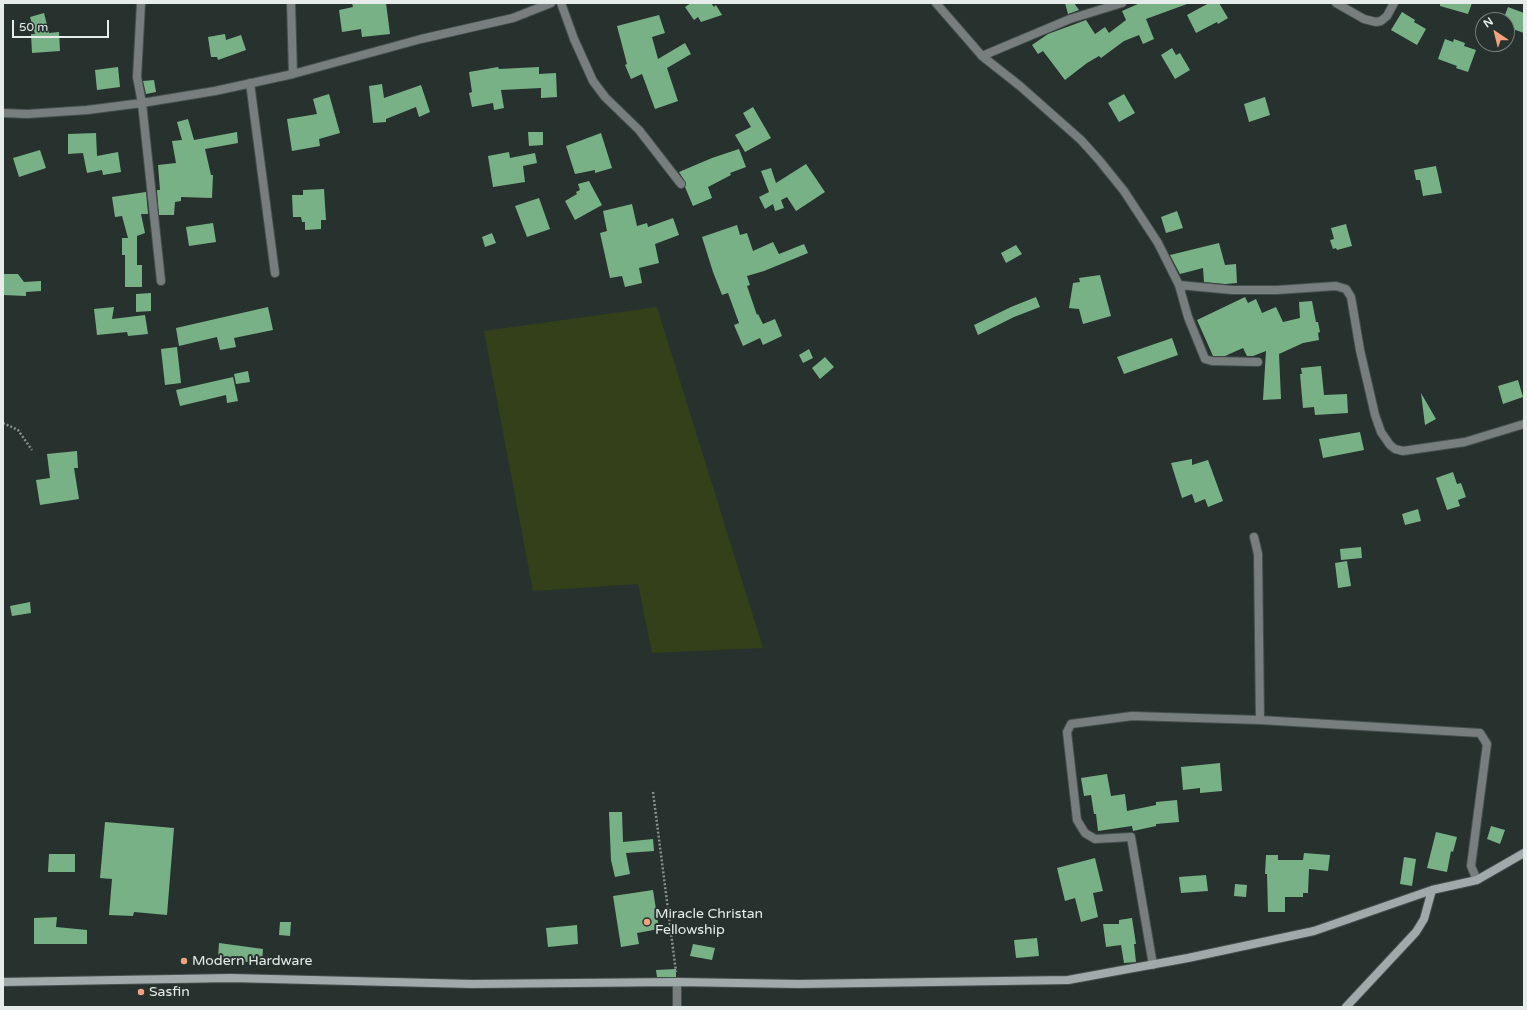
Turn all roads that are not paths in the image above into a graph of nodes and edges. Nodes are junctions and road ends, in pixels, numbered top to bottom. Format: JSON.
{"nodes":[{"id":1,"x":141,"y":3,"type":"edge"},
{"id":2,"x":290,"y":3,"type":"edge"},
{"id":3,"x":551,"y":3,"type":"edge"},
{"id":4,"x":561,"y":3,"type":"edge"},
{"id":5,"x":936,"y":3,"type":"edge"},
{"id":6,"x":1122,"y":3,"type":"edge"},
{"id":7,"x":1336,"y":3,"type":"edge"},
{"id":8,"x":1394,"y":3,"type":"edge"},
{"id":9,"x":982,"y":56,"type":"junction"},
{"id":10,"x":293,"y":74,"type":"junction"},
{"id":11,"x":250,"y":83,"type":"junction"},
{"id":12,"x":142,"y":103,"type":"junction"},
{"id":13,"x":3,"y":113,"type":"edge"},
{"id":14,"x":681,"y":184,"type":"dead end"},
{"id":15,"x":275,"y":273,"type":"dead end"},
{"id":16,"x":161,"y":282,"type":"dead end"},
{"id":17,"x":1179,"y":285,"type":"junction"},
{"id":18,"x":1258,"y":362,"type":"dead end"},
{"id":19,"x":1524,"y":424,"type":"edge"},
{"id":20,"x":1254,"y":537,"type":"dead end"},
{"id":21,"x":1260,"y":720,"type":"junction"},
{"id":22,"x":1524,"y":853,"type":"edge"},
{"id":23,"x":1477,"y":880,"type":"junction"},
{"id":24,"x":1432,"y":890,"type":"junction"},
{"id":25,"x":1153,"y":965,"type":"junction"},
{"id":26,"x":3,"y":982,"type":"edge"},
{"id":27,"x":677,"y":982,"type":"junction"},
{"id":28,"x":677,"y":1007,"type":"edge"},
{"id":29,"x":1346,"y":1007,"type":"edge"}],
"edges":[{"from":1,"to":12,"type":"street"},
{"from":2,"to":10,"type":"street"},
{"from":3,"to":10,"type":"street"},
{"from":4,"to":14,"type":"street"},
{"from":5,"to":9,"type":"street"},
{"from":6,"to":9,"type":"street"},
{"from":7,"to":8,"type":"street"},
{"from":9,"to":17,"type":"street"},
{"from":10,"to":11,"type":"street"},
{"from":11,"to":12,"type":"street"},
{"from":11,"to":15,"type":"street"},
{"from":12,"to":13,"type":"street"},
{"from":12,"to":16,"type":"street"},
{"from":17,"to":18,"type":"street"},
{"from":17,"to":19,"type":"street"},
{"from":20,"to":21,"type":"street"},
{"from":21,"to":23,"type":"street"},
{"from":21,"to":25,"type":"street"},
{"from":22,"to":23,"type":"street"},
{"from":23,"to":24,"type":"street"},
{"from":24,"to":25,"type":"street"},
{"from":24,"to":29,"type":"street"},
{"from":25,"to":27,"type":"street"},
{"from":26,"to":27,"type":"street"},
{"from":27,"to":28,"type":"street"}]}
